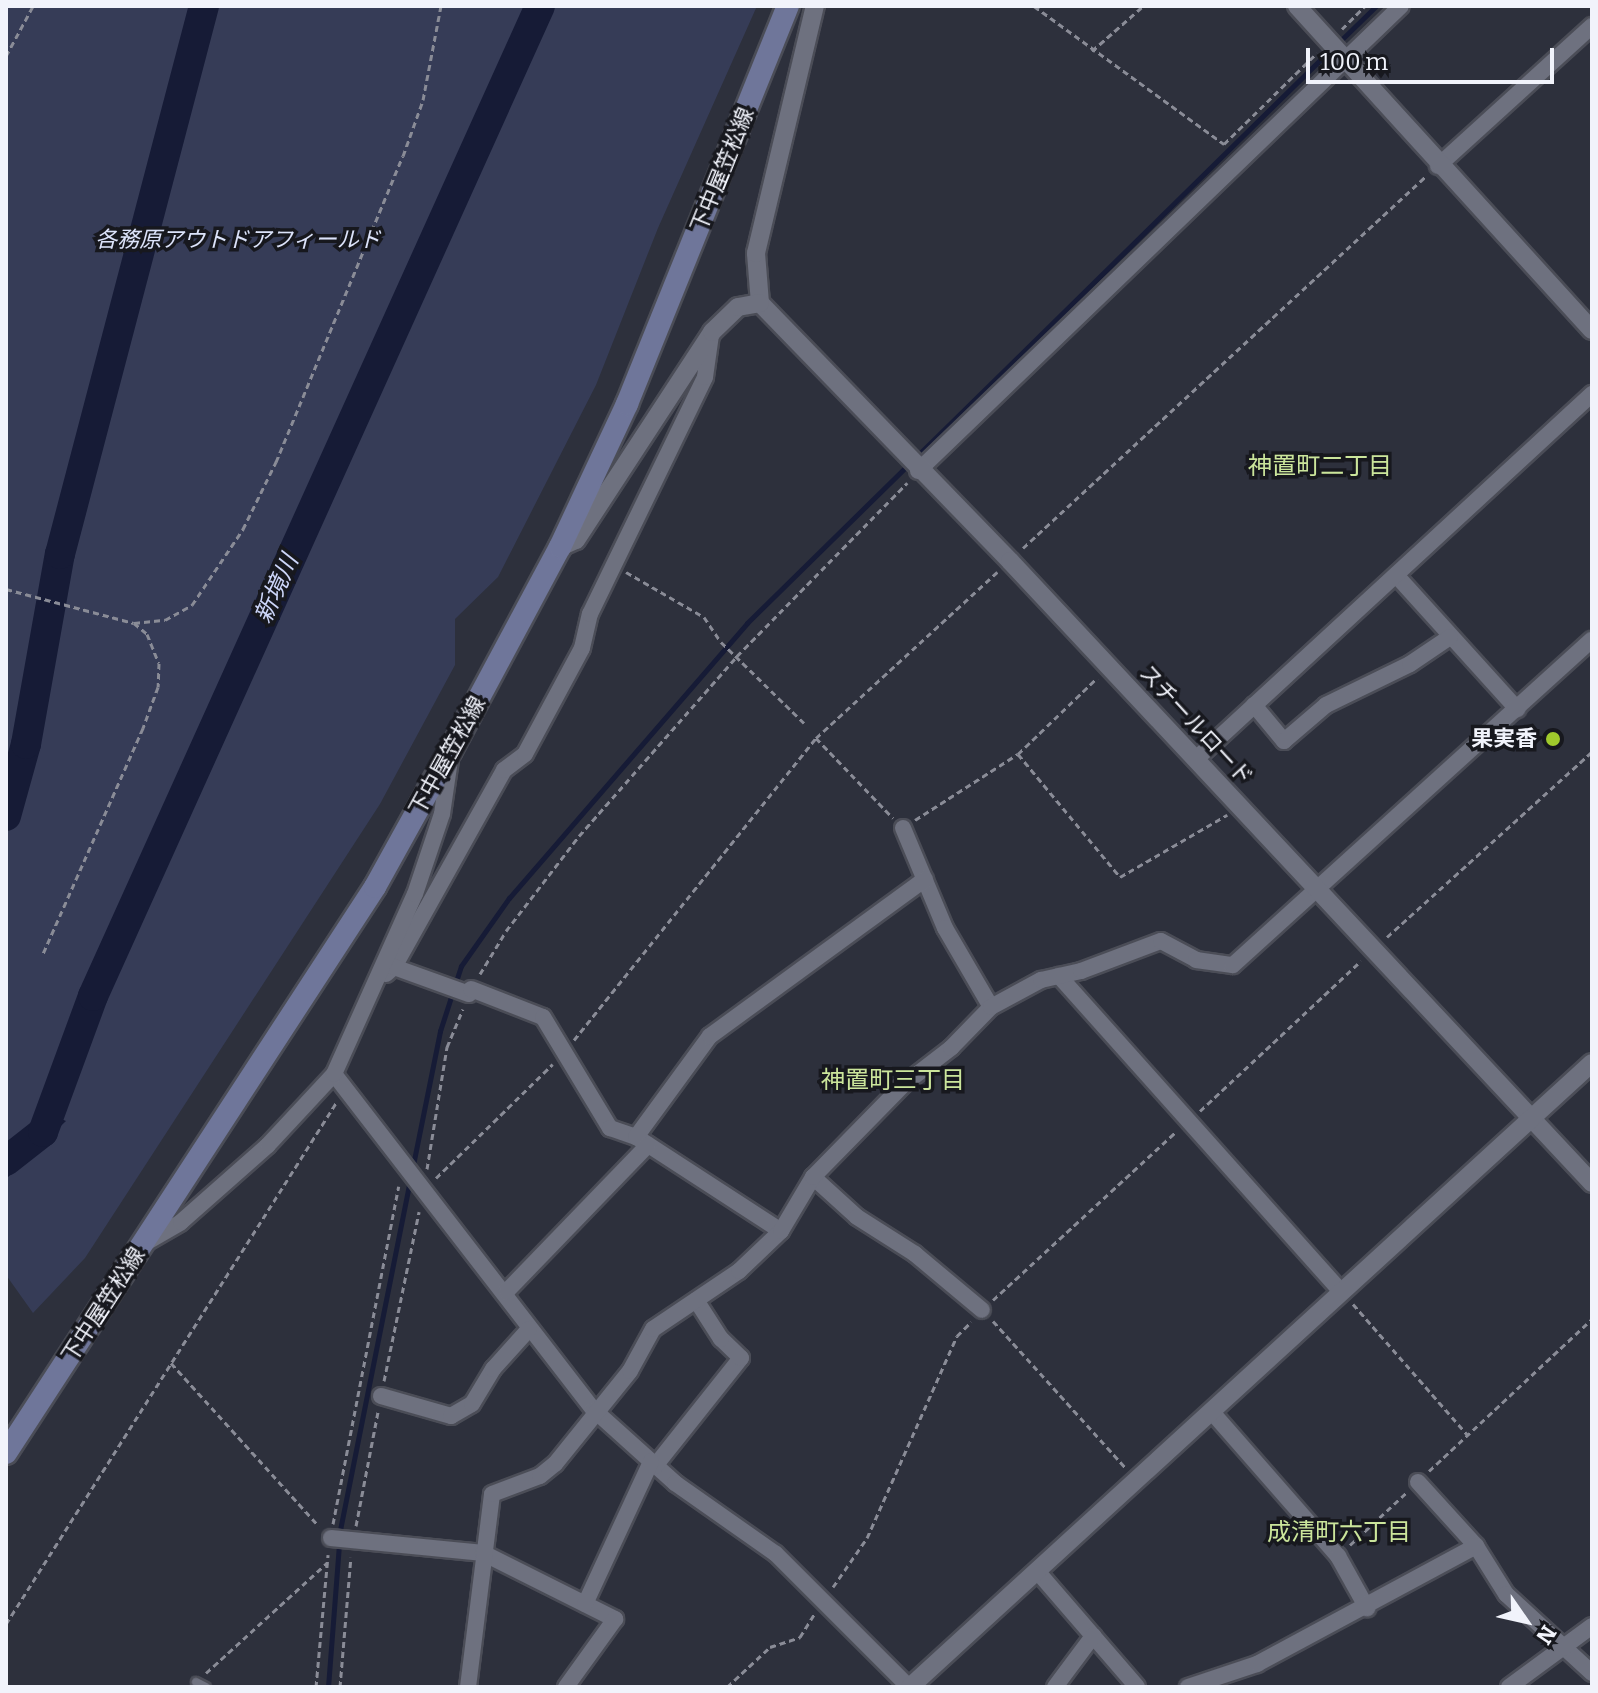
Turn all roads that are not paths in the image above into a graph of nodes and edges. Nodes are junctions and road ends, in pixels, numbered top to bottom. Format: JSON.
{"nodes":[{"id":1,"x":788,"y":6,"type":"edge"},
{"id":2,"x":815,"y":6,"type":"edge"},
{"id":3,"x":1297,"y":6,"type":"edge"},
{"id":4,"x":1401,"y":6,"type":"edge"},
{"id":5,"x":1592,"y":26,"type":"edge"},
{"id":6,"x":1346,"y":60,"type":"junction"},
{"id":7,"x":1438,"y":166,"type":"junction"},
{"id":8,"x":760,"y":303,"type":"junction"},
{"id":9,"x":1592,"y":330,"type":"edge"},
{"id":10,"x":712,"y":332,"type":"junction"},
{"id":11,"x":1592,"y":394,"type":"edge"},
{"id":12,"x":918,"y":471,"type":"junction"},
{"id":13,"x":560,"y":547,"type":"junction"},
{"id":14,"x":1396,"y":575,"type":"junction"},
{"id":15,"x":1450,"y":637,"type":"junction"},
{"id":16,"x":1592,"y":640,"type":"edge"},
{"id":17,"x":1254,"y":705,"type":"junction"},
{"id":18,"x":1517,"y":709,"type":"junction"},
{"id":19,"x":451,"y":750,"type":"junction"},
{"id":20,"x":1196,"y":759,"type":"junction"},
{"id":21,"x":903,"y":828,"type":"road end"},
{"id":22,"x":925,"y":879,"type":"junction"},
{"id":23,"x":1315,"y":888,"type":"junction"},
{"id":24,"x":394,"y":967,"type":"junction"},
{"id":25,"x":1059,"y":976,"type":"junction"},
{"id":26,"x":369,"y":988,"type":"junction"},
{"id":27,"x":991,"y":1007,"type":"junction"},
{"id":28,"x":1592,"y":1063,"type":"edge"},
{"id":29,"x":334,"y":1074,"type":"junction"},
{"id":30,"x":1534,"y":1118,"type":"junction"},
{"id":31,"x":642,"y":1141,"type":"junction"},
{"id":32,"x":813,"y":1177,"type":"junction"},
{"id":33,"x":1592,"y":1183,"type":"edge"},
{"id":34,"x":781,"y":1231,"type":"junction"},
{"id":35,"x":142,"y":1245,"type":"junction"},
{"id":36,"x":507,"y":1291,"type":"junction"},
{"id":37,"x":1342,"y":1292,"type":"junction"},
{"id":38,"x":696,"y":1300,"type":"junction"},
{"id":39,"x":982,"y":1310,"type":"road end"},
{"id":40,"x":529,"y":1329,"type":"junction"},
{"id":41,"x":381,"y":1396,"type":"dead end"},
{"id":42,"x":594,"y":1410,"type":"junction"},
{"id":43,"x":1211,"y":1411,"type":"junction"},
{"id":44,"x":6,"y":1453,"type":"edge"},
{"id":45,"x":653,"y":1464,"type":"junction"},
{"id":46,"x":1418,"y":1482,"type":"road end"},
{"id":47,"x":337,"y":1539,"type":"road end"},
{"id":48,"x":1476,"y":1546,"type":"junction"},
{"id":49,"x":483,"y":1553,"type":"junction"},
{"id":50,"x":1037,"y":1571,"type":"junction"},
{"id":51,"x":585,"y":1604,"type":"junction"},
{"id":52,"x":1367,"y":1608,"type":"junction"},
{"id":53,"x":1592,"y":1626,"type":"edge"},
{"id":54,"x":1093,"y":1636,"type":"junction"},
{"id":55,"x":1565,"y":1650,"type":"junction"},
{"id":56,"x":1592,"y":1676,"type":"edge"},
{"id":57,"x":196,"y":1682,"type":"road end"},
{"id":58,"x":206,"y":1687,"type":"edge"},
{"id":59,"x":468,"y":1687,"type":"edge"},
{"id":60,"x":566,"y":1687,"type":"edge"},
{"id":61,"x":910,"y":1687,"type":"edge"},
{"id":62,"x":1055,"y":1687,"type":"edge"},
{"id":63,"x":1137,"y":1687,"type":"edge"},
{"id":64,"x":1188,"y":1687,"type":"edge"},
{"id":65,"x":1509,"y":1687,"type":"edge"},
{"id":66,"x":1585,"y":1687,"type":"edge"}],
"edges":[{"from":1,"to":13,"type":"main road","name":"下中屋笠松線"},
{"from":2,"to":8,"type":"street"},
{"from":3,"to":6,"type":"street"},
{"from":4,"to":6,"type":"street"},
{"from":5,"to":7,"type":"street"},
{"from":6,"to":7,"type":"street"},
{"from":6,"to":12,"type":"street"},
{"from":7,"to":9,"type":"street"},
{"from":8,"to":10,"type":"street"},
{"from":8,"to":12,"type":"street","name":"スチールロード"},
{"from":10,"to":13,"type":"street"},
{"from":10,"to":24,"type":"street"},
{"from":11,"to":14,"type":"street"},
{"from":12,"to":20,"type":"street","name":"スチールロード"},
{"from":13,"to":19,"type":"main road","name":"下中屋笠松線"},
{"from":14,"to":15,"type":"street"},
{"from":14,"to":17,"type":"street"},
{"from":15,"to":17,"type":"street"},
{"from":15,"to":18,"type":"street"},
{"from":16,"to":18,"type":"street"},
{"from":17,"to":20,"type":"street"},
{"from":18,"to":23,"type":"street"},
{"from":19,"to":26,"type":"street"},
{"from":19,"to":35,"type":"main road","name":"下中屋笠松線"},
{"from":20,"to":23,"type":"street","name":"スチールロード"},
{"from":21,"to":22,"type":"street"},
{"from":22,"to":27,"type":"street"},
{"from":22,"to":31,"type":"street"},
{"from":23,"to":25,"type":"street"},
{"from":23,"to":30,"type":"street","name":"スチールロード"},
{"from":24,"to":26,"type":"street"},
{"from":24,"to":31,"type":"street"},
{"from":25,"to":27,"type":"street"},
{"from":25,"to":37,"type":"street"},
{"from":26,"to":29,"type":"street"},
{"from":27,"to":32,"type":"street"},
{"from":28,"to":30,"type":"street"},
{"from":29,"to":35,"type":"street"},
{"from":29,"to":36,"type":"street"},
{"from":30,"to":33,"type":"street","name":"スチールロード"},
{"from":30,"to":37,"type":"street"},
{"from":31,"to":34,"type":"street"},
{"from":31,"to":36,"type":"street"},
{"from":32,"to":34,"type":"street"},
{"from":32,"to":39,"type":"street"},
{"from":34,"to":38,"type":"street"},
{"from":35,"to":44,"type":"main road","name":"下中屋笠松線"},
{"from":36,"to":40,"type":"street"},
{"from":37,"to":43,"type":"street"},
{"from":38,"to":42,"type":"street"},
{"from":38,"to":45,"type":"street"},
{"from":40,"to":41,"type":"street"},
{"from":40,"to":42,"type":"street"},
{"from":42,"to":45,"type":"street"},
{"from":42,"to":49,"type":"street"},
{"from":43,"to":50,"type":"street"},
{"from":43,"to":52,"type":"street"},
{"from":45,"to":51,"type":"street"},
{"from":45,"to":61,"type":"street"},
{"from":46,"to":48,"type":"street"},
{"from":47,"to":49,"type":"street"},
{"from":48,"to":52,"type":"street"},
{"from":48,"to":55,"type":"street"},
{"from":49,"to":51,"type":"street"},
{"from":49,"to":59,"type":"street"},
{"from":50,"to":54,"type":"street"},
{"from":50,"to":61,"type":"street"},
{"from":51,"to":60,"type":"street"},
{"from":52,"to":64,"type":"street"},
{"from":53,"to":55,"type":"street"},
{"from":54,"to":62,"type":"street"},
{"from":54,"to":63,"type":"street"},
{"from":55,"to":56,"type":"street"},
{"from":55,"to":65,"type":"street"},
{"from":56,"to":66,"type":"street"},
{"from":57,"to":58,"type":"lane"}]}
